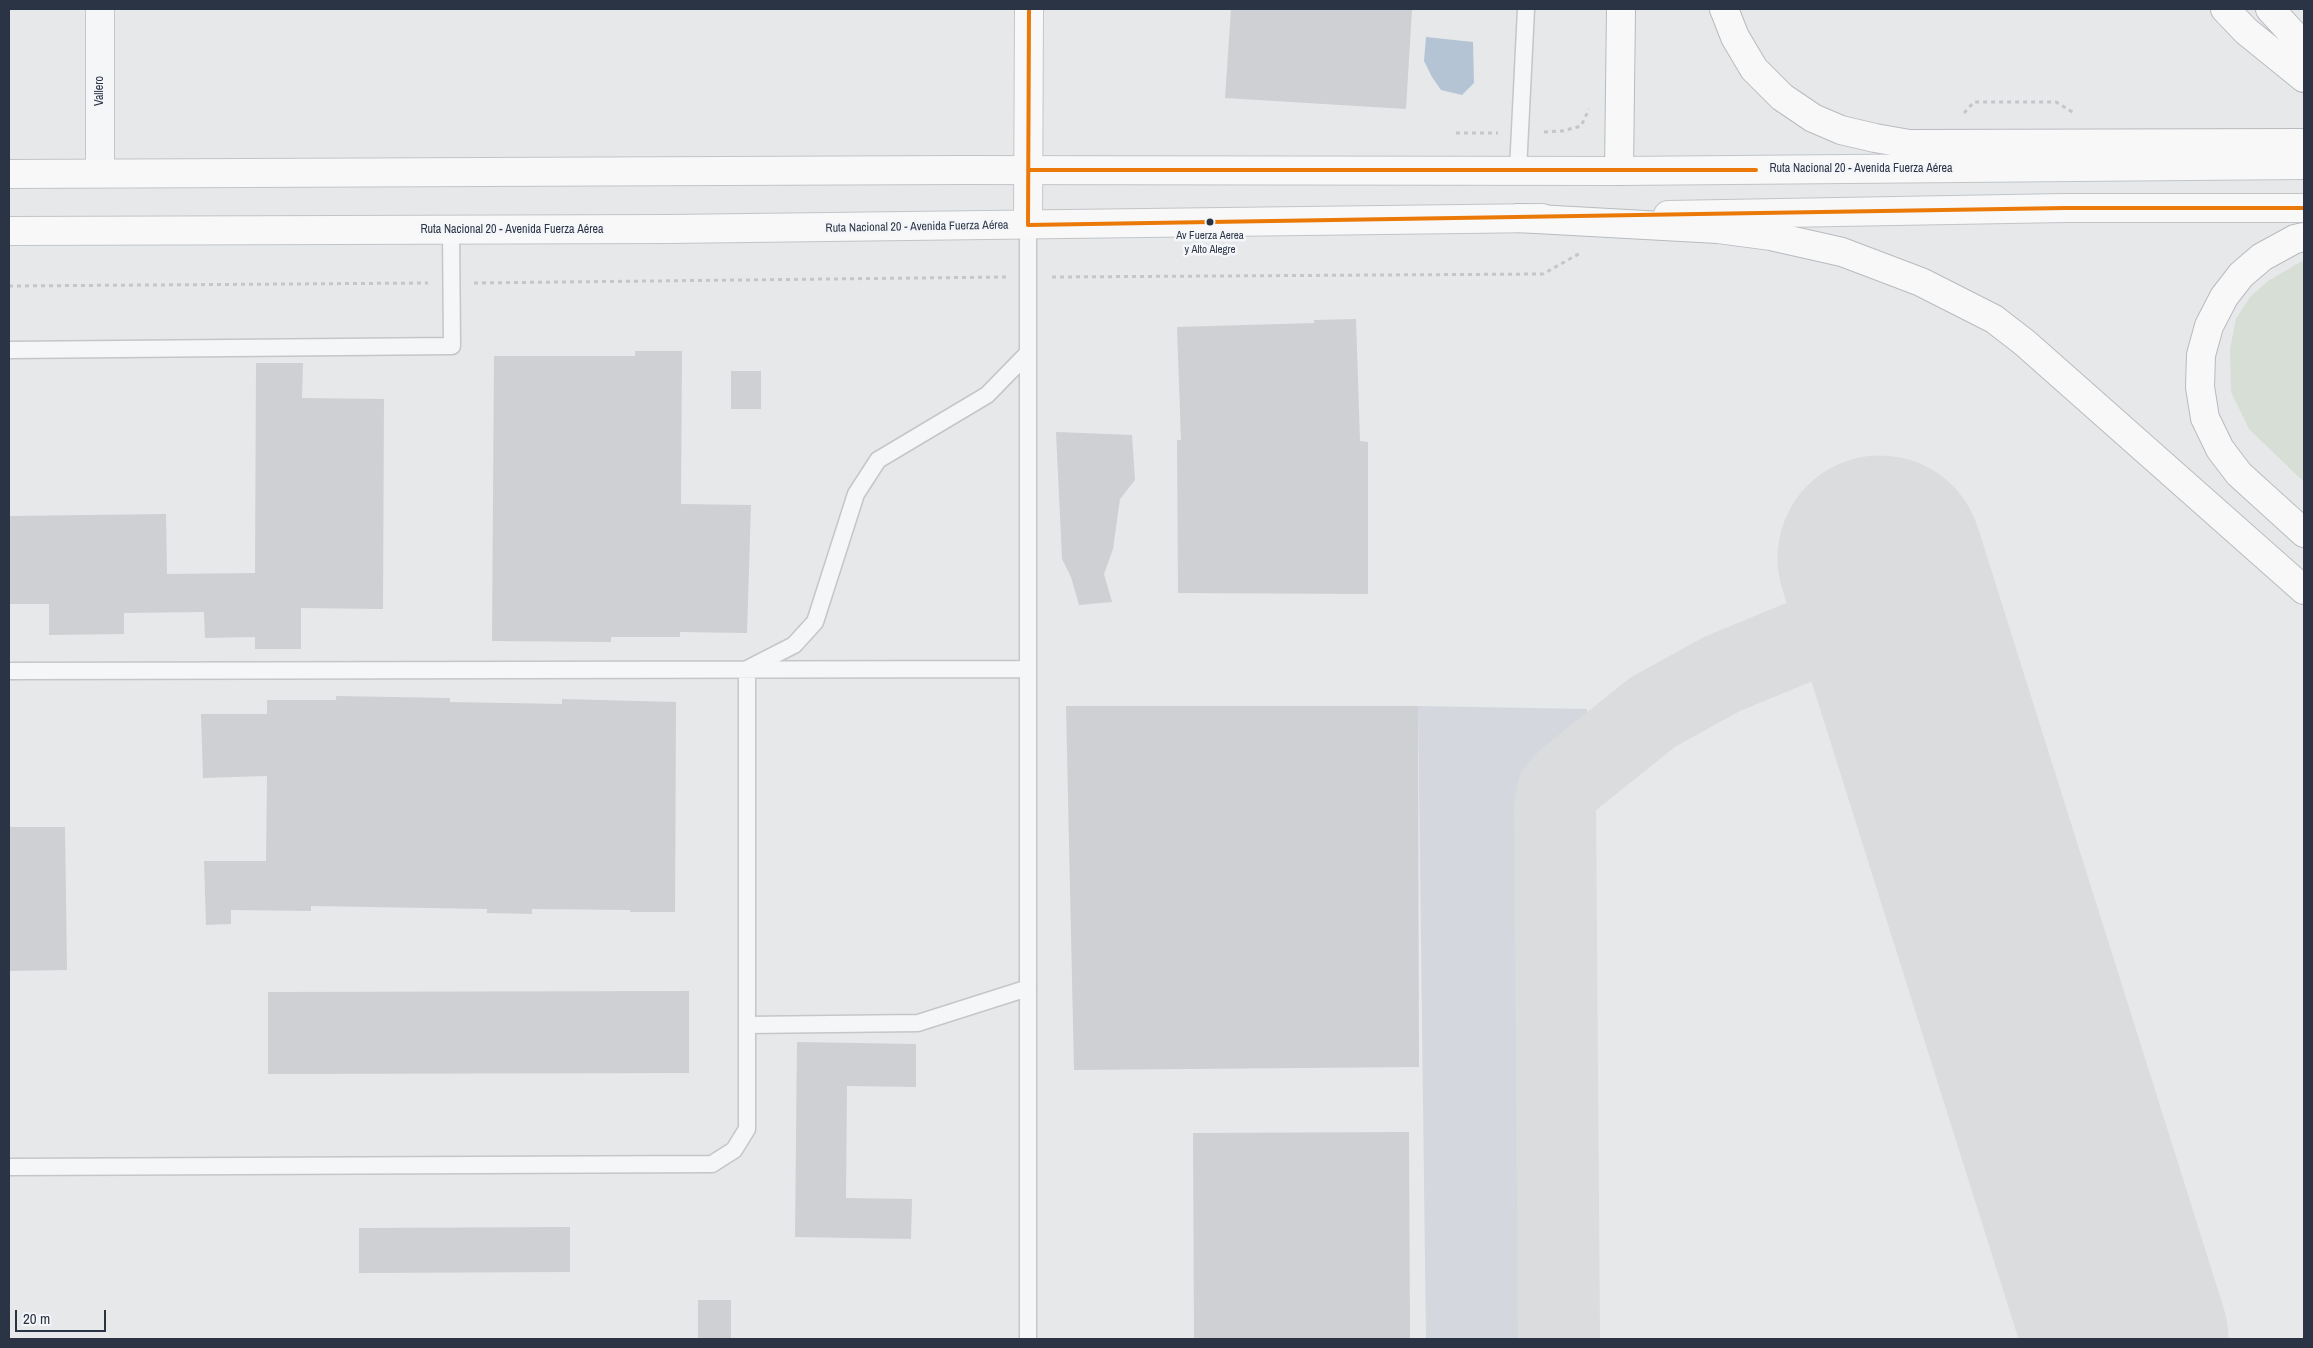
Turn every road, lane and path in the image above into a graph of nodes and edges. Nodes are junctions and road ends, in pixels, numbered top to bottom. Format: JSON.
{"nodes":[{"id":1,"x":100,"y":9,"type":"edge"},
{"id":2,"x":1029,"y":9,"type":"edge"},
{"id":3,"x":1526,"y":9,"type":"edge"},
{"id":4,"x":1621,"y":9,"type":"edge"},
{"id":5,"x":1724,"y":9,"type":"edge"},
{"id":6,"x":2226,"y":9,"type":"edge"},
{"id":7,"x":2270,"y":9,"type":"edge"},
{"id":8,"x":2304,"y":46,"type":"edge"},
{"id":9,"x":2304,"y":78,"type":"edge"},
{"id":10,"x":2294,"y":143,"type":"edge"},
{"id":11,"x":2304,"y":166,"type":"edge"},
{"id":12,"x":1029,"y":170,"type":"junction"},
{"id":13,"x":1518,"y":170,"type":"junction"},
{"id":14,"x":1618,"y":171,"type":"junction"},
{"id":15,"x":100,"y":173,"type":"junction"},
{"id":16,"x":9,"y":174,"type":"edge"},
{"id":17,"x":2304,"y":208,"type":"edge"},
{"id":18,"x":1518,"y":218,"type":"junction"},
{"id":19,"x":1028,"y":226,"type":"junction"},
{"id":20,"x":451,"y":230,"type":"junction"},
{"id":21,"x":9,"y":231,"type":"edge"},
{"id":22,"x":2304,"y":237,"type":"edge"},
{"id":23,"x":1588,"y":248,"type":"dead end"},
{"id":24,"x":1028,"y":277,"type":"junction"},
{"id":25,"x":451,"y":283,"type":"junction"},
{"id":26,"x":9,"y":286,"type":"edge"},
{"id":27,"x":9,"y":350,"type":"edge"},
{"id":28,"x":1028,"y":354,"type":"junction"},
{"id":29,"x":2304,"y":533,"type":"edge"},
{"id":30,"x":2304,"y":590,"type":"edge"},
{"id":31,"x":747,"y":669,"type":"junction"},
{"id":32,"x":1028,"y":669,"type":"junction"},
{"id":33,"x":9,"y":671,"type":"edge"},
{"id":34,"x":1028,"y":988,"type":"junction"},
{"id":35,"x":747,"y":1025,"type":"junction"},
{"id":36,"x":9,"y":1167,"type":"edge"},
{"id":37,"x":1028,"y":1339,"type":"edge"}],
"edges":[{"from":1,"to":15,"type":"street","name":"Vallero"},
{"from":2,"to":12,"type":"main road"},
{"from":3,"to":13,"type":"lane"},
{"from":4,"to":14,"type":"main road"},
{"from":5,"to":10,"type":"main road"},
{"from":6,"to":9,"type":"main road"},
{"from":7,"to":8,"type":"main road"},
{"from":11,"to":14,"type":"main road","name":"Ruta Nacional 20 - Avenida Fuerza Aérea"},
{"from":12,"to":13,"type":"main road","name":"Ruta Nacional 20 - Avenida Fuerza Aérea"},
{"from":12,"to":15,"type":"main road","name":"Ruta Nacional 20 - Avenida Fuerza Aérea"},
{"from":12,"to":19,"type":"main road"},
{"from":13,"to":14,"type":"main road","name":"Ruta Nacional 20 - Avenida Fuerza Aérea"},
{"from":15,"to":16,"type":"main road","name":"Ruta Nacional 20 - Avenida Fuerza Aérea"},
{"from":17,"to":18,"type":"main road","name":"Ruta Nacional 20 - Avenida Fuerza Aérea"},
{"from":18,"to":19,"type":"main road","name":"Ruta Nacional 20 - Avenida Fuerza Aérea"},
{"from":18,"to":30,"type":"main road"},
{"from":19,"to":20,"type":"main road","name":"Ruta Nacional 20 - Avenida Fuerza Aérea"},
{"from":19,"to":24,"type":"lane"},
{"from":20,"to":21,"type":"main road","name":"Ruta Nacional 20 - Avenida Fuerza Aérea"},
{"from":20,"to":25,"type":"lane"},
{"from":22,"to":29,"type":"main road"},
{"from":23,"to":24,"type":"path"},
{"from":24,"to":25,"type":"path"},
{"from":24,"to":28,"type":"lane"},
{"from":25,"to":26,"type":"path"},
{"from":25,"to":27,"type":"lane"},
{"from":28,"to":31,"type":"lane"},
{"from":28,"to":32,"type":"lane"},
{"from":31,"to":32,"type":"lane"},
{"from":31,"to":33,"type":"lane"},
{"from":31,"to":35,"type":"lane"},
{"from":32,"to":34,"type":"lane"},
{"from":34,"to":35,"type":"lane"},
{"from":34,"to":37,"type":"lane"},
{"from":35,"to":36,"type":"lane"}]}
